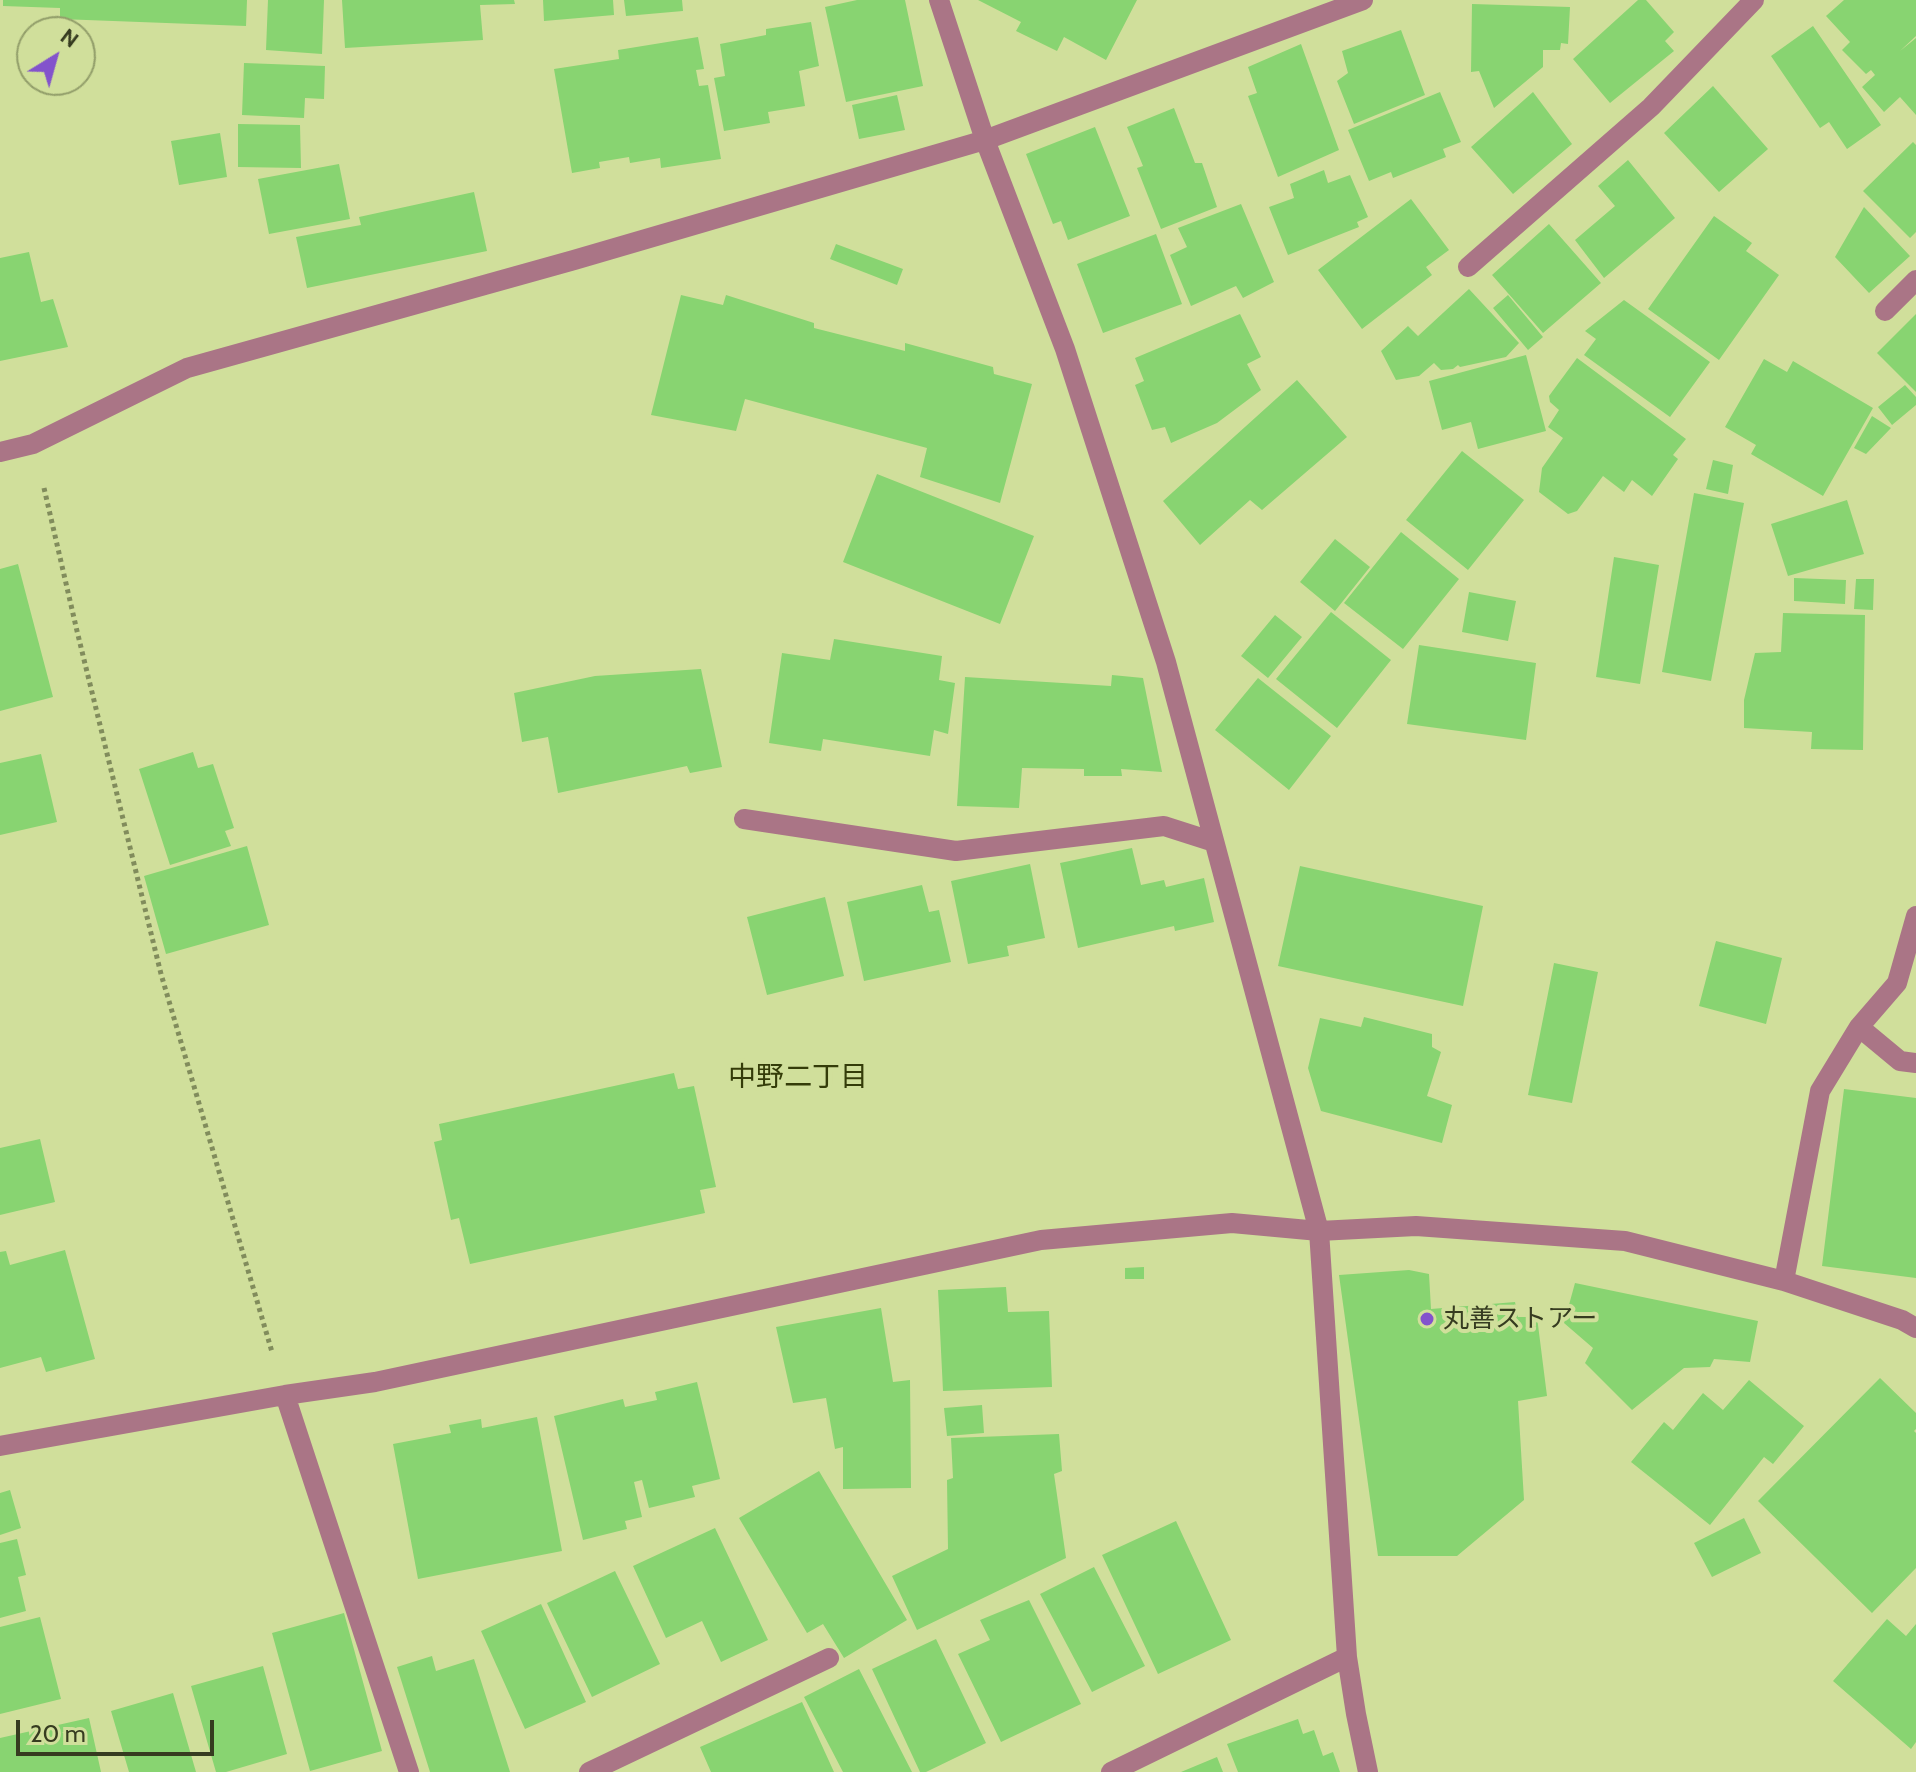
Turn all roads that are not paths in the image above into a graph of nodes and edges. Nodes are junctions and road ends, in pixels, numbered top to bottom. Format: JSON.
{"nodes":[{"id":1,"x":939,"y":0,"type":"edge"},
{"id":2,"x":1363,"y":0,"type":"edge"},
{"id":3,"x":1754,"y":0,"type":"edge"},
{"id":4,"x":985,"y":140,"type":"junction"},
{"id":5,"x":1468,"y":267,"type":"dead end"},
{"id":6,"x":1916,"y":280,"type":"edge"},
{"id":7,"x":1885,"y":311,"type":"dead end"},
{"id":8,"x":0,"y":452,"type":"edge"},
{"id":9,"x":744,"y":819,"type":"dead end"},
{"id":10,"x":1214,"y":842,"type":"junction"},
{"id":11,"x":1916,"y":916,"type":"edge"},
{"id":12,"x":1859,"y":1027,"type":"junction"},
{"id":13,"x":1916,"y":1063,"type":"edge"},
{"id":14,"x":1319,"y":1231,"type":"junction"},
{"id":15,"x":1784,"y":1281,"type":"junction"},
{"id":16,"x":1916,"y":1328,"type":"edge"},
{"id":17,"x":285,"y":1395,"type":"junction"},
{"id":18,"x":0,"y":1446,"type":"edge"},
{"id":19,"x":1347,"y":1657,"type":"junction"},
{"id":20,"x":829,"y":1658,"type":"dead end"},
{"id":21,"x":409,"y":1772,"type":"edge"},
{"id":22,"x":589,"y":1772,"type":"edge"},
{"id":23,"x":1111,"y":1772,"type":"edge"},
{"id":24,"x":1368,"y":1772,"type":"edge"}],
"edges":[{"from":1,"to":4,"type":"street"},
{"from":2,"to":4,"type":"street"},
{"from":3,"to":5,"type":"street"},
{"from":4,"to":8,"type":"street"},
{"from":4,"to":10,"type":"street"},
{"from":6,"to":7,"type":"street"},
{"from":9,"to":10,"type":"street"},
{"from":10,"to":14,"type":"street"},
{"from":11,"to":12,"type":"street"},
{"from":12,"to":13,"type":"street"},
{"from":12,"to":15,"type":"street"},
{"from":14,"to":15,"type":"street"},
{"from":14,"to":17,"type":"street"},
{"from":14,"to":19,"type":"street"},
{"from":15,"to":16,"type":"street"},
{"from":17,"to":18,"type":"street"},
{"from":17,"to":21,"type":"street"},
{"from":19,"to":23,"type":"street"},
{"from":19,"to":24,"type":"street"},
{"from":20,"to":22,"type":"street"}]}
